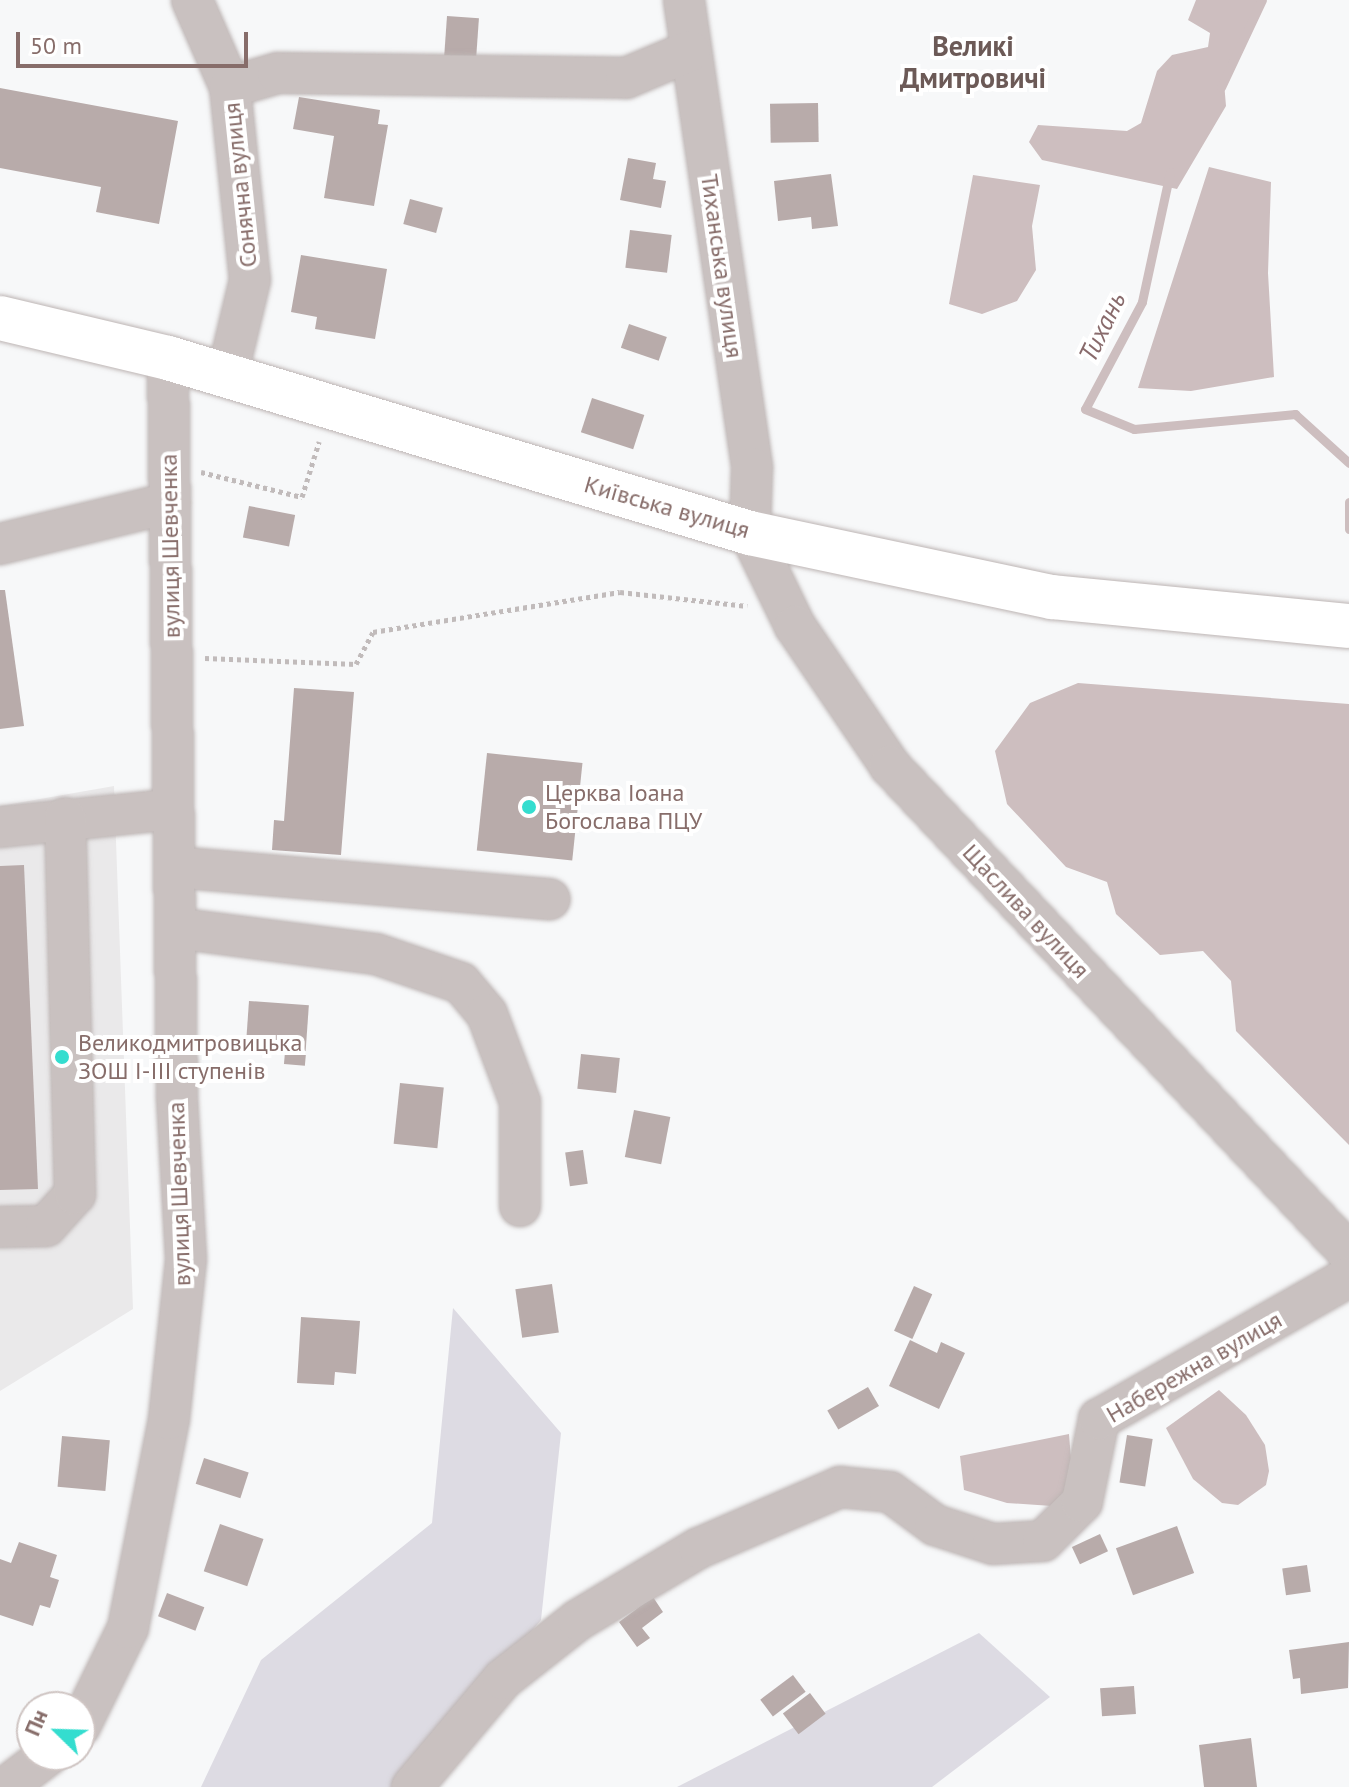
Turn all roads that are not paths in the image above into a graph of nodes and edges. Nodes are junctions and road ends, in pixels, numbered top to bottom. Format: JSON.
{"nodes":[{"id":1,"x":192,"y":0,"type":"edge"},
{"id":2,"x":684,"y":0,"type":"edge"},
{"id":3,"x":690,"y":51,"type":"junction"},
{"id":4,"x":230,"y":87,"type":"junction"},
{"id":5,"x":0,"y":318,"type":"edge"},
{"id":6,"x":168,"y":358,"type":"junction"},
{"id":7,"x":227,"y":376,"type":"junction"},
{"id":8,"x":170,"y":503,"type":"junction"},
{"id":9,"x":750,"y":533,"type":"junction"},
{"id":10,"x":0,"y":544,"type":"edge"},
{"id":11,"x":1349,"y":626,"type":"edge"},
{"id":12,"x":173,"y":809,"type":"junction"},
{"id":13,"x":65,"y":818,"type":"junction"},
{"id":14,"x":0,"y":827,"type":"edge"},
{"id":15,"x":174,"y":867,"type":"junction"},
{"id":16,"x":550,"y":899,"type":"dead end"},
{"id":17,"x":175,"y":928,"type":"junction"},
{"id":18,"x":520,"y":1206,"type":"dead end"},
{"id":19,"x":0,"y":1227,"type":"edge"},
{"id":20,"x":1349,"y":1253,"type":"edge"},
{"id":21,"x":1349,"y":1277,"type":"edge"},
{"id":22,"x":96,"y":1693,"type":"edge"},
{"id":23,"x":27,"y":1771,"type":"edge"},
{"id":24,"x":6,"y":1787,"type":"edge"},
{"id":25,"x":412,"y":1787,"type":"edge"}],
"edges":[{"from":1,"to":4,"type":"street","name":"Сонячна вулиця"},
{"from":2,"to":3,"type":"street","name":"Тиханська вулиця"},
{"from":3,"to":4,"type":"street"},
{"from":3,"to":9,"type":"street","name":"Тиханська вулиця"},
{"from":4,"to":7,"type":"street","name":"Сонячна вулиця"},
{"from":5,"to":6,"type":"main road","name":"Київська вулиця"},
{"from":6,"to":7,"type":"main road","name":"Київська вулиця"},
{"from":6,"to":8,"type":"street","name":"вулиця Шевченка"},
{"from":7,"to":9,"type":"main road","name":"Київська вулиця"},
{"from":8,"to":10,"type":"street"},
{"from":8,"to":12,"type":"street","name":"вулиця Шевченка"},
{"from":9,"to":11,"type":"main road","name":"Київська вулиця"},
{"from":9,"to":20,"type":"street","name":"Щаслива вулиця"},
{"from":12,"to":13,"type":"street"},
{"from":12,"to":15,"type":"street","name":"вулиця Шевченка"},
{"from":13,"to":14,"type":"street"},
{"from":13,"to":19,"type":"street"},
{"from":15,"to":16,"type":"street"},
{"from":15,"to":17,"type":"street","name":"вулиця Шевченка"},
{"from":17,"to":18,"type":"street"},
{"from":17,"to":22,"type":"street","name":"вулиця Шевченка"},
{"from":21,"to":25,"type":"street","name":"Набережна вулиця"},
{"from":23,"to":24,"type":"street"}]}
